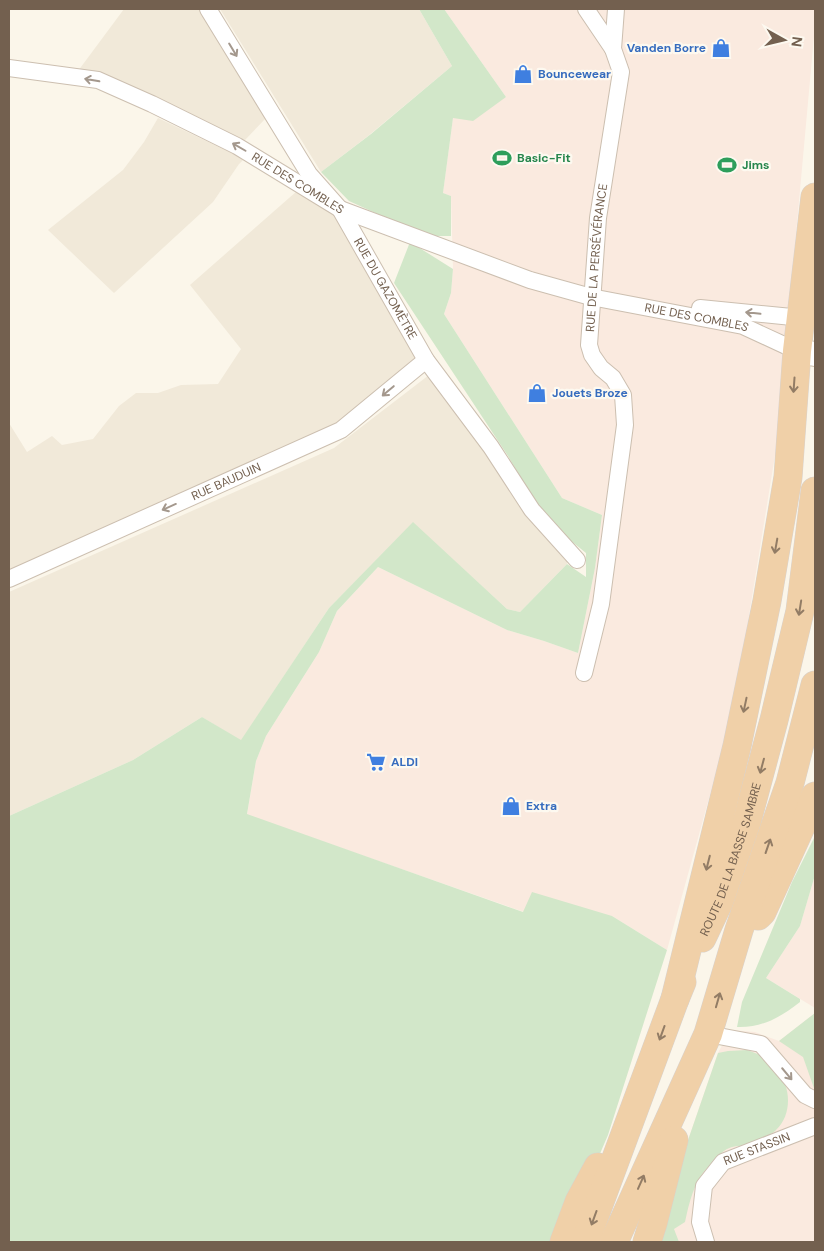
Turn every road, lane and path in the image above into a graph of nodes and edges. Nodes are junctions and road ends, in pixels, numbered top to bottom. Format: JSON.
{"nodes":[{"id":1,"x":208,"y":9,"type":"edge"},
{"id":2,"x":586,"y":9,"type":"edge"},
{"id":3,"x":616,"y":9,"type":"edge"},
{"id":4,"x":613,"y":48,"type":"junction"},
{"id":5,"x":9,"y":68,"type":"edge"},
{"id":6,"x":815,"y":197,"type":"edge"},
{"id":7,"x":340,"y":209,"type":"junction"},
{"id":8,"x":591,"y":297,"type":"junction"},
{"id":9,"x":808,"y":318,"type":"edge"},
{"id":10,"x":806,"y":353,"type":"edge"},
{"id":11,"x":426,"y":360,"type":"junction"},
{"id":12,"x":815,"y":490,"type":"edge"},
{"id":13,"x":577,"y":560,"type":"dead end"},
{"id":14,"x":9,"y":579,"type":"edge"},
{"id":15,"x":584,"y":673,"type":"dead end"},
{"id":16,"x":815,"y":685,"type":"edge"},
{"id":17,"x":815,"y":796,"type":"edge"},
{"id":18,"x":738,"y":930,"type":"junction"},
{"id":19,"x":674,"y":999,"type":"junction"},
{"id":20,"x":708,"y":1034,"type":"junction"},
{"id":21,"x":691,"y":1069,"type":"junction"},
{"id":22,"x":646,"y":1078,"type":"junction"},
{"id":23,"x":815,"y":1100,"type":"edge"},
{"id":24,"x":815,"y":1126,"type":"edge"},
{"id":25,"x":564,"y":1242,"type":"edge"},
{"id":26,"x":585,"y":1242,"type":"edge"},
{"id":27,"x":614,"y":1242,"type":"edge"},
{"id":28,"x":647,"y":1242,"type":"edge"},
{"id":29,"x":706,"y":1242,"type":"edge"}],
"edges":[{"from":1,"to":7,"type":"street","name":"RUE DU GAZOMÈTRE","one_way":true},
{"from":2,"to":4,"type":"street"},
{"from":3,"to":4,"type":"street","name":"RUE DE LA PERSÉVÉRANCE"},
{"from":4,"to":8,"type":"street","name":"RUE DE LA PERSÉVÉRANCE"},
{"from":7,"to":5,"type":"street","name":"RUE DES COMBLES","one_way":true},
{"from":6,"to":9,"type":"highway"},
{"from":7,"to":8,"type":"street","name":"RUE DES COMBLES"},
{"from":7,"to":11,"type":"street","name":"RUE DU GAZOMÈTRE"},
{"from":9,"to":8,"type":"street","name":"RUE DES COMBLES","one_way":true},
{"from":8,"to":10,"type":"street","name":"RUE DES COMBLES"},
{"from":8,"to":15,"type":"street","name":"RUE DE LA PERSÉVÉRANCE"},
{"from":9,"to":10,"type":"highway"},
{"from":10,"to":19,"type":"highway","one_way":true},
{"from":11,"to":13,"type":"street","name":"RUE DU GAZOMÈTRE"},
{"from":11,"to":14,"type":"street","name":"RUE BAUDUIN","one_way":true},
{"from":12,"to":19,"type":"highway","name":"ROUTE DE LA BASSE SAMBRE","one_way":true},
{"from":18,"to":16,"type":"highway","one_way":true},
{"from":17,"to":18,"type":"highway"},
{"from":20,"to":18,"type":"highway","one_way":true},
{"from":19,"to":22,"type":"highway","name":"ROUTE DE LA BASSE SAMBRE","one_way":true},
{"from":20,"to":21,"type":"highway"},
{"from":20,"to":23,"type":"street","one_way":true},
{"from":27,"to":21,"type":"highway","one_way":true},
{"from":21,"to":28,"type":"highway"},
{"from":22,"to":25,"type":"highway"},
{"from":22,"to":26,"type":"highway","name":"ROUTE DE LA BASSE SAMBRE","one_way":true},
{"from":24,"to":29,"type":"street","name":"RUE STASSIN"}]}
